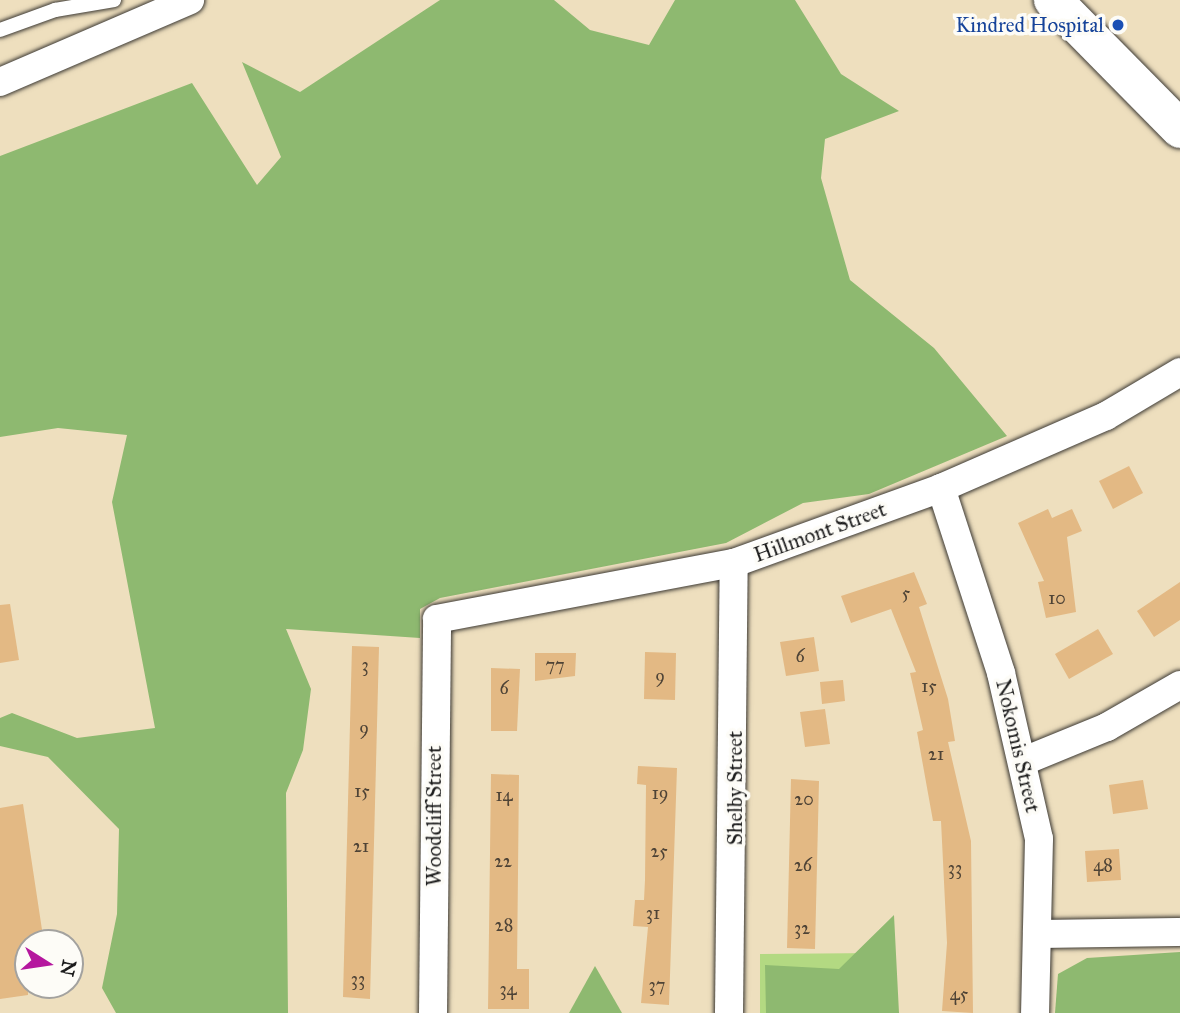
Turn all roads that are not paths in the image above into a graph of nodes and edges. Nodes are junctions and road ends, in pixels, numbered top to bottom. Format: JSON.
{"nodes":[{"id":1,"x":114,"y":0,"type":"edge"},
{"id":2,"x":190,"y":0,"type":"edge"},
{"id":3,"x":1056,"y":1,"type":"edge"},
{"id":4,"x":0,"y":30,"type":"edge"},
{"id":5,"x":0,"y":82,"type":"edge"},
{"id":6,"x":1180,"y":129,"type":"edge"},
{"id":7,"x":1180,"y":372,"type":"edge"},
{"id":8,"x":941,"y":488,"type":"junction"},
{"id":9,"x":734,"y":563,"type":"junction"},
{"id":10,"x":437,"y":619,"type":"joint"},
{"id":11,"x":1180,"y":685,"type":"edge"},
{"id":12,"x":1024,"y":761,"type":"junction"},
{"id":13,"x":1180,"y":932,"type":"edge"},
{"id":14,"x":1037,"y":934,"type":"junction"},
{"id":15,"x":433,"y":1013,"type":"edge"},
{"id":16,"x":729,"y":1013,"type":"edge"},
{"id":17,"x":1035,"y":1013,"type":"edge"}],
"edges":[{"from":1,"to":4,"type":"lane"},
{"from":2,"to":5,"type":"street"},
{"from":3,"to":6,"type":"main road"},
{"from":7,"to":8,"type":"street","name":"Hillmont Street"},
{"from":8,"to":9,"type":"street","name":"Hillmont Street"},
{"from":8,"to":12,"type":"street","name":"Nokomis Street"},
{"from":9,"to":10,"type":"street","name":"Hillmont Street"},
{"from":9,"to":16,"type":"street","name":"Shelby Street"},
{"from":10,"to":15,"type":"street","name":"Woodcliff Street"},
{"from":11,"to":12,"type":"street"},
{"from":12,"to":14,"type":"street","name":"Nokomis Street"},
{"from":13,"to":14,"type":"street"},
{"from":14,"to":17,"type":"street","name":"Nokomis Street"}]}
